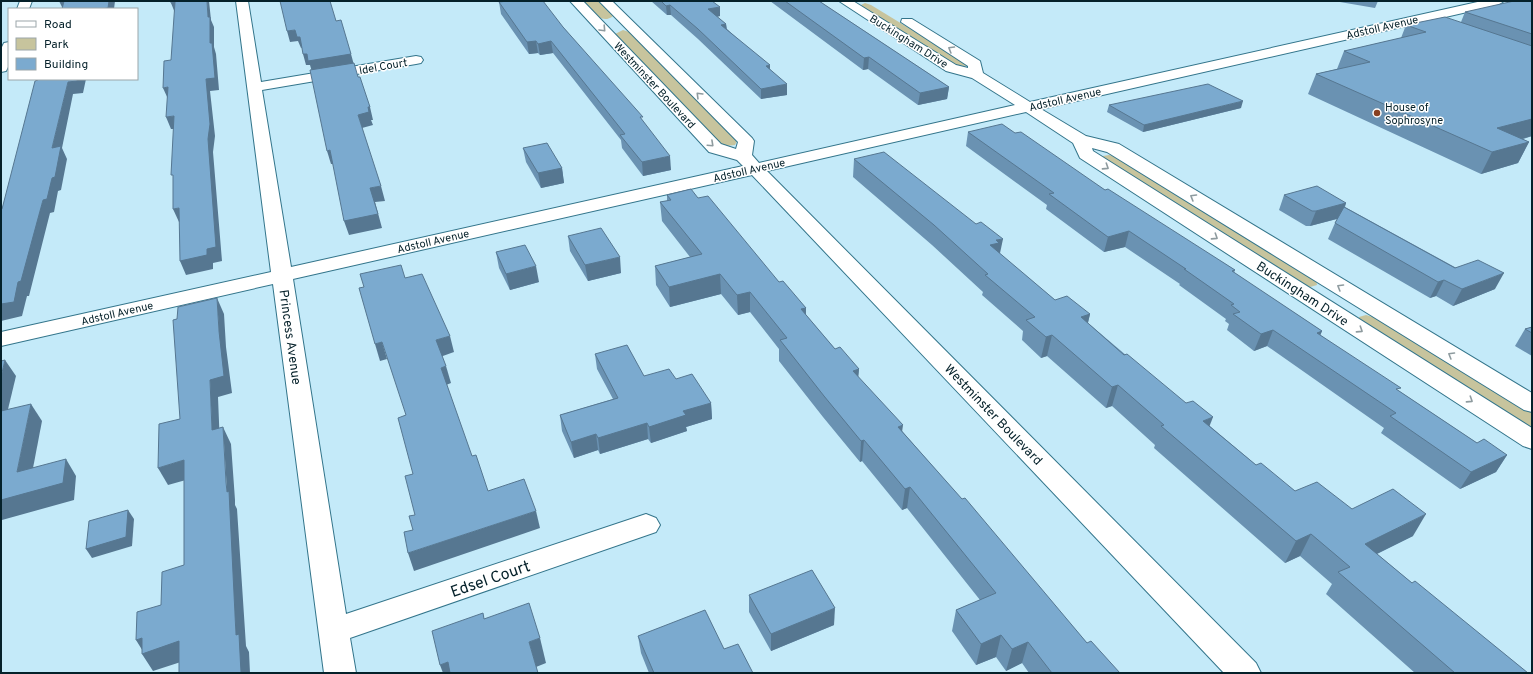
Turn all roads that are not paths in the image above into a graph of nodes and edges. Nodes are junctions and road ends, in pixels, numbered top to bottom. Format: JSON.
{"nodes":[{"id":1,"x":242,"y":1,"type":"edge"},
{"id":2,"x":576,"y":1,"type":"edge"},
{"id":3,"x":605,"y":1,"type":"edge"},
{"id":4,"x":845,"y":1,"type":"edge"},
{"id":5,"x":1498,"y":1,"type":"edge"},
{"id":6,"x":898,"y":17,"type":"dead end"},
{"id":7,"x":1413,"y":20,"type":"junction"},
{"id":8,"x":1438,"y":29,"type":"edge"},
{"id":9,"x":8,"y":49,"type":"edge"},
{"id":10,"x":416,"y":60,"type":"dead end"},
{"id":11,"x":1,"y":68,"type":"edge"},
{"id":12,"x":977,"y":75,"type":"junction"},
{"id":13,"x":255,"y":87,"type":"junction"},
{"id":14,"x":1028,"y":107,"type":"junction"},
{"id":15,"x":1080,"y":140,"type":"junction"},
{"id":16,"x":749,"y":162,"type":"junction"},
{"id":17,"x":282,"y":275,"type":"junction"},
{"id":18,"x":1,"y":339,"type":"edge"},
{"id":19,"x":1532,"y":404,"type":"edge"},
{"id":20,"x":1532,"y":440,"type":"edge"},
{"id":21,"x":646,"y":525,"type":"dead end"},
{"id":22,"x":334,"y":631,"type":"junction"},
{"id":23,"x":340,"y":673,"type":"edge"},
{"id":24,"x":1245,"y":673,"type":"edge"}],
"edges":[{"from":1,"to":13,"type":"street","name":"Princess Avenue"},
{"from":2,"to":16,"type":"street","name":"Westminster Boulevard","one_way":true},
{"from":16,"to":3,"type":"street","name":"Westminster Boulevard","one_way":true},
{"from":4,"to":12,"type":"street","name":"Buckingham Drive"},
{"from":5,"to":7,"type":"street","name":"Adstoll Avenue"},
{"from":12,"to":6,"type":"street","name":"Buckingham Drive","one_way":true},
{"from":7,"to":8,"type":"street"},
{"from":7,"to":14,"type":"street","name":"Adstoll Avenue"},
{"from":9,"to":11,"type":"street"},
{"from":10,"to":13,"type":"street","name":"Idel Court"},
{"from":12,"to":14,"type":"street","name":"Buckingham Drive"},
{"from":13,"to":17,"type":"street","name":"Princess Avenue"},
{"from":14,"to":15,"type":"street","name":"Buckingham Drive"},
{"from":14,"to":16,"type":"street","name":"Adstoll Avenue"},
{"from":19,"to":15,"type":"street","name":"Buckingham Drive","one_way":true},
{"from":15,"to":20,"type":"street","name":"Buckingham Drive","one_way":true},
{"from":16,"to":17,"type":"street","name":"Adstoll Avenue"},
{"from":16,"to":24,"type":"street","name":"Westminster Boulevard"},
{"from":17,"to":18,"type":"street","name":"Adstoll Avenue"},
{"from":17,"to":22,"type":"street","name":"Princess Avenue"},
{"from":21,"to":22,"type":"street","name":"Edsel Court"},
{"from":22,"to":23,"type":"street","name":"Princess Avenue"}]}
